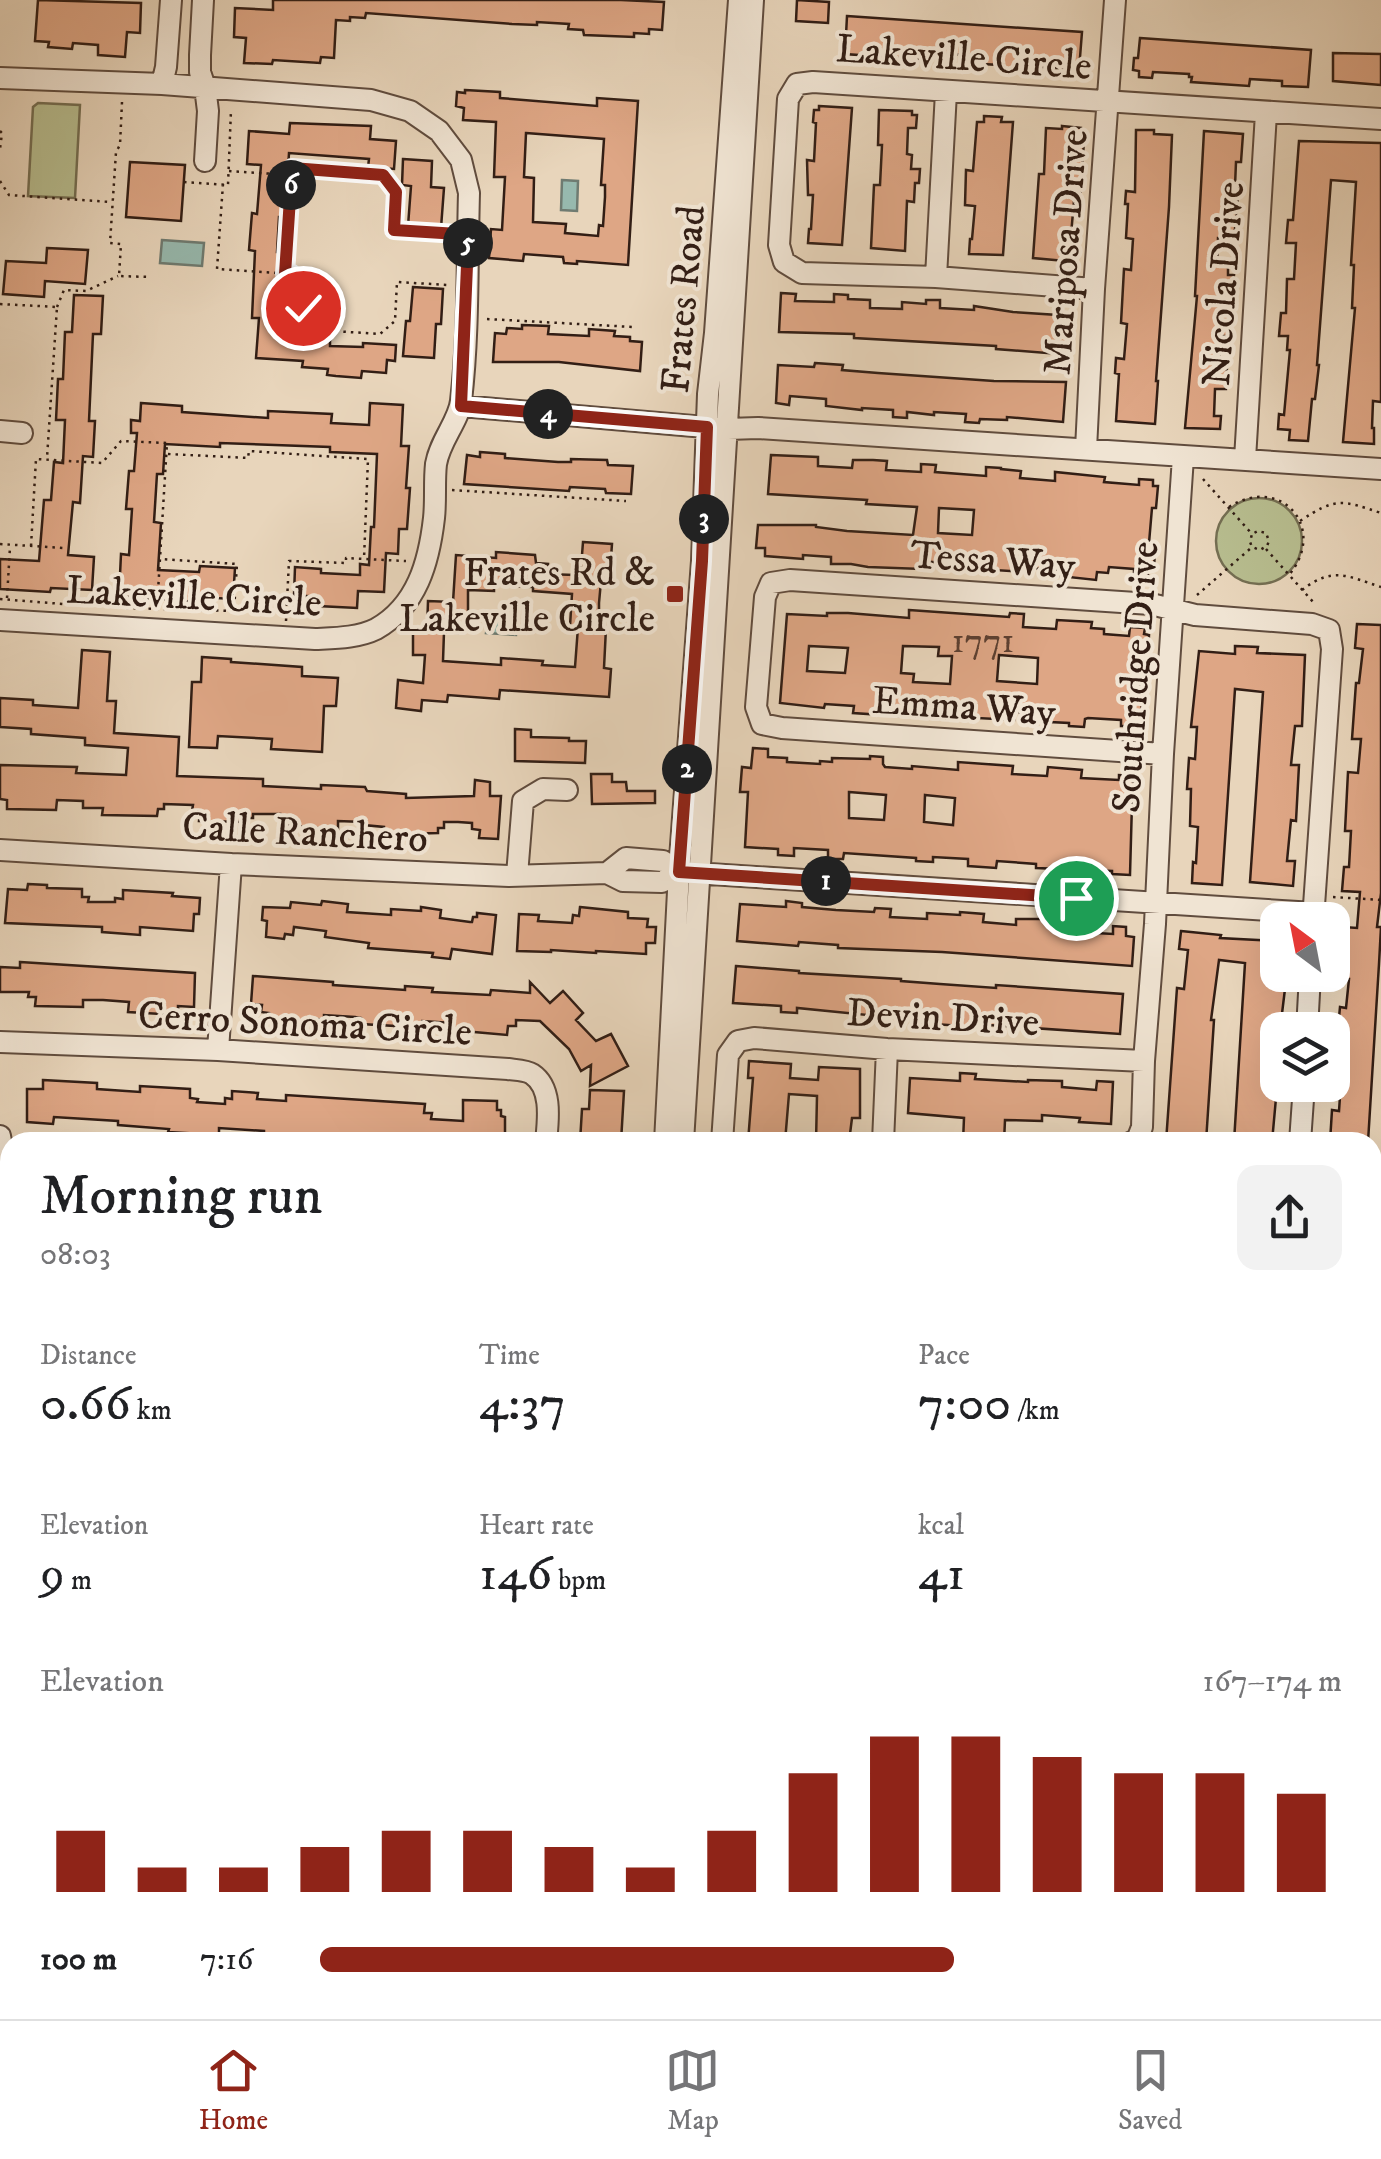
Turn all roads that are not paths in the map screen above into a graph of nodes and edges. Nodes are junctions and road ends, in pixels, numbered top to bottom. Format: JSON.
{"nodes":[{"id":1,"x":171,"y":0,"type":"edge"},
{"id":2,"x":203,"y":0,"type":"edge"},
{"id":3,"x":739,"y":0,"type":"edge"},
{"id":4,"x":753,"y":0,"type":"edge"},
{"id":5,"x":1114,"y":0,"type":"edge"},
{"id":6,"x":0,"y":78,"type":"edge"},
{"id":7,"x":162,"y":84,"type":"junction"},
{"id":8,"x":205,"y":87,"type":"junction"},
{"id":9,"x":946,"y":92,"type":"junction"},
{"id":10,"x":1108,"y":100,"type":"junction"},
{"id":11,"x":1266,"y":113,"type":"junction"},
{"id":12,"x":1381,"y":119,"type":"edge"},
{"id":13,"x":206,"y":161,"type":"dead end"},
{"id":14,"x":936,"y":277,"type":"junction"},
{"id":15,"x":1094,"y":289,"type":"junction"},
{"id":16,"x":461,"y":406,"type":"junction"},
{"id":17,"x":718,"y":428,"type":"junction"},
{"id":18,"x":0,"y":431,"type":"edge"},
{"id":19,"x":22,"y":433,"type":"dead end"},
{"id":20,"x":1086,"y":449,"type":"junction"},
{"id":21,"x":1184,"y":457,"type":"junction"},
{"id":22,"x":1245,"y":458,"type":"junction"},
{"id":23,"x":1381,"y":469,"type":"edge"},
{"id":24,"x":3,"y":610,"type":"edge"},
{"id":25,"x":1174,"y":611,"type":"junction"},
{"id":26,"x":762,"y":724,"type":"joint"},
{"id":27,"x":1162,"y":754,"type":"junction"},
{"id":28,"x":567,"y":790,"type":"dead end"},
{"id":29,"x":0,"y":850,"type":"edge"},
{"id":30,"x":231,"y":864,"type":"junction"},
{"id":31,"x":688,"y":872,"type":"junction"},
{"id":32,"x":517,"y":875,"type":"junction"},
{"id":33,"x":1155,"y":902,"type":"junction"},
{"id":34,"x":1315,"y":902,"type":"edge"},
{"id":35,"x":1260,"y":911,"type":"edge"},
{"id":36,"x":0,"y":1042,"type":"edge"},
{"id":37,"x":887,"y":1049,"type":"junction"},
{"id":38,"x":218,"y":1050,"type":"junction"},
{"id":39,"x":1144,"y":1061,"type":"junction"},
{"id":40,"x":1303,"y":1102,"type":"edge"},
{"id":41,"x":547,"y":1132,"type":"edge"},
{"id":42,"x":666,"y":1132,"type":"edge"},
{"id":43,"x":683,"y":1132,"type":"edge"},
{"id":44,"x":723,"y":1132,"type":"edge"},
{"id":45,"x":883,"y":1132,"type":"edge"},
{"id":46,"x":1139,"y":1132,"type":"edge"},
{"id":47,"x":1301,"y":1132,"type":"edge"}],
"edges":[{"from":1,"to":7,"type":"street"},
{"from":2,"to":8,"type":"street"},
{"from":3,"to":17,"type":"street","name":"Frates Road"},
{"from":4,"to":17,"type":"street","name":"Frates Road"},
{"from":5,"to":10,"type":"street","name":"Mariposa Drive"},
{"from":6,"to":7,"type":"street","name":"Lakeville Circle"},
{"from":7,"to":8,"type":"street","name":"Lakeville Circle"},
{"from":8,"to":13,"type":"street"},
{"from":8,"to":16,"type":"street","name":"Lakeville Circle"},
{"from":9,"to":10,"type":"street","name":"Lakeville Circle"},
{"from":9,"to":14,"type":"street"},
{"from":9,"to":14,"type":"street","name":"Lakeville Circle"},
{"from":10,"to":11,"type":"street","name":"Lakeville Circle"},
{"from":10,"to":15,"type":"street","name":"Mariposa Drive"},
{"from":11,"to":12,"type":"street","name":"Lakeville Circle"},
{"from":11,"to":22,"type":"street","name":"Nicola Drive"},
{"from":14,"to":15,"type":"street","name":"Lakeville Circle"},
{"from":15,"to":20,"type":"street","name":"Mariposa Drive"},
{"from":16,"to":17,"type":"street"},
{"from":16,"to":24,"type":"street","name":"Lakeville Circle"},
{"from":17,"to":20,"type":"street"},
{"from":17,"to":31,"type":"street","name":"Frates Road"},
{"from":18,"to":19,"type":"street"},
{"from":20,"to":21,"type":"street"},
{"from":21,"to":22,"type":"street"},
{"from":21,"to":25,"type":"street","name":"Southridge Drive"},
{"from":22,"to":23,"type":"street"},
{"from":25,"to":26,"type":"street","name":"Tessa Way"},
{"from":25,"to":27,"type":"street","name":"Southridge Drive"},
{"from":25,"to":34,"type":"street","name":"Tessa Way"},
{"from":26,"to":27,"type":"street","name":"Emma Way"},
{"from":27,"to":33,"type":"street","name":"Southridge Drive"},
{"from":28,"to":32,"type":"street"},
{"from":29,"to":30,"type":"street","name":"Calle Ranchero"},
{"from":30,"to":32,"type":"street","name":"Calle Ranchero"},
{"from":30,"to":38,"type":"street"},
{"from":31,"to":32,"type":"street","name":"Calle Ranchero"},
{"from":31,"to":33,"type":"street"},
{"from":31,"to":42,"type":"street","name":"Frates Road"},
{"from":31,"to":43,"type":"street","name":"Frates Road"},
{"from":33,"to":35,"type":"street"},
{"from":33,"to":39,"type":"street","name":"Southridge Drive"},
{"from":36,"to":38,"type":"street","name":"Cerro Sonoma Circle"},
{"from":37,"to":39,"type":"street","name":"Devin Drive"},
{"from":37,"to":44,"type":"street","name":"Devin Drive"},
{"from":37,"to":45,"type":"street"},
{"from":38,"to":41,"type":"street","name":"Cerro Sonoma Circle"},
{"from":39,"to":46,"type":"street","name":"Southridge Drive"},
{"from":40,"to":47,"type":"street"}]}
